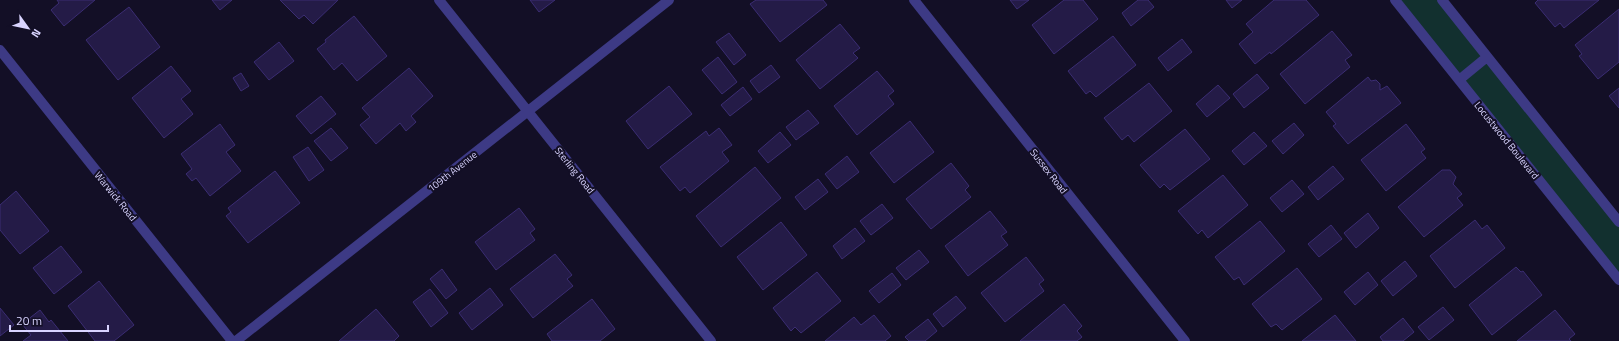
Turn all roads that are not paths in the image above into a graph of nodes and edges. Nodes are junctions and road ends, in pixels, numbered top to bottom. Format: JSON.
{"nodes":[{"id":1,"x":439,"y":0,"type":"edge"},
{"id":2,"x":669,"y":0,"type":"edge"},
{"id":3,"x":914,"y":0,"type":"edge"},
{"id":4,"x":1395,"y":0,"type":"edge"},
{"id":5,"x":1442,"y":0,"type":"edge"},
{"id":6,"x":0,"y":50,"type":"edge"},
{"id":7,"x":1487,"y":57,"type":"junction"},
{"id":8,"x":1459,"y":80,"type":"junction"},
{"id":9,"x":528,"y":111,"type":"junction"},
{"id":10,"x":1619,"y":222,"type":"edge"},
{"id":11,"x":1619,"y":280,"type":"edge"},
{"id":12,"x":232,"y":341,"type":"edge"},
{"id":13,"x":236,"y":341,"type":"edge"},
{"id":14,"x":711,"y":341,"type":"edge"},
{"id":15,"x":1185,"y":341,"type":"edge"}],
"edges":[{"from":1,"to":9,"type":"street","name":"Sterling Road"},
{"from":2,"to":9,"type":"street","name":"109th Avenue"},
{"from":3,"to":15,"type":"street","name":"Sussex Road"},
{"from":4,"to":8,"type":"street","name":"Locustwood Boulevard"},
{"from":5,"to":7,"type":"street"},
{"from":6,"to":12,"type":"street","name":"Warwick Road"},
{"from":7,"to":8,"type":"street"},
{"from":7,"to":10,"type":"street"},
{"from":8,"to":11,"type":"street","name":"Locustwood Boulevard"},
{"from":9,"to":13,"type":"street","name":"109th Avenue"},
{"from":9,"to":14,"type":"street","name":"Sterling Road"}]}
